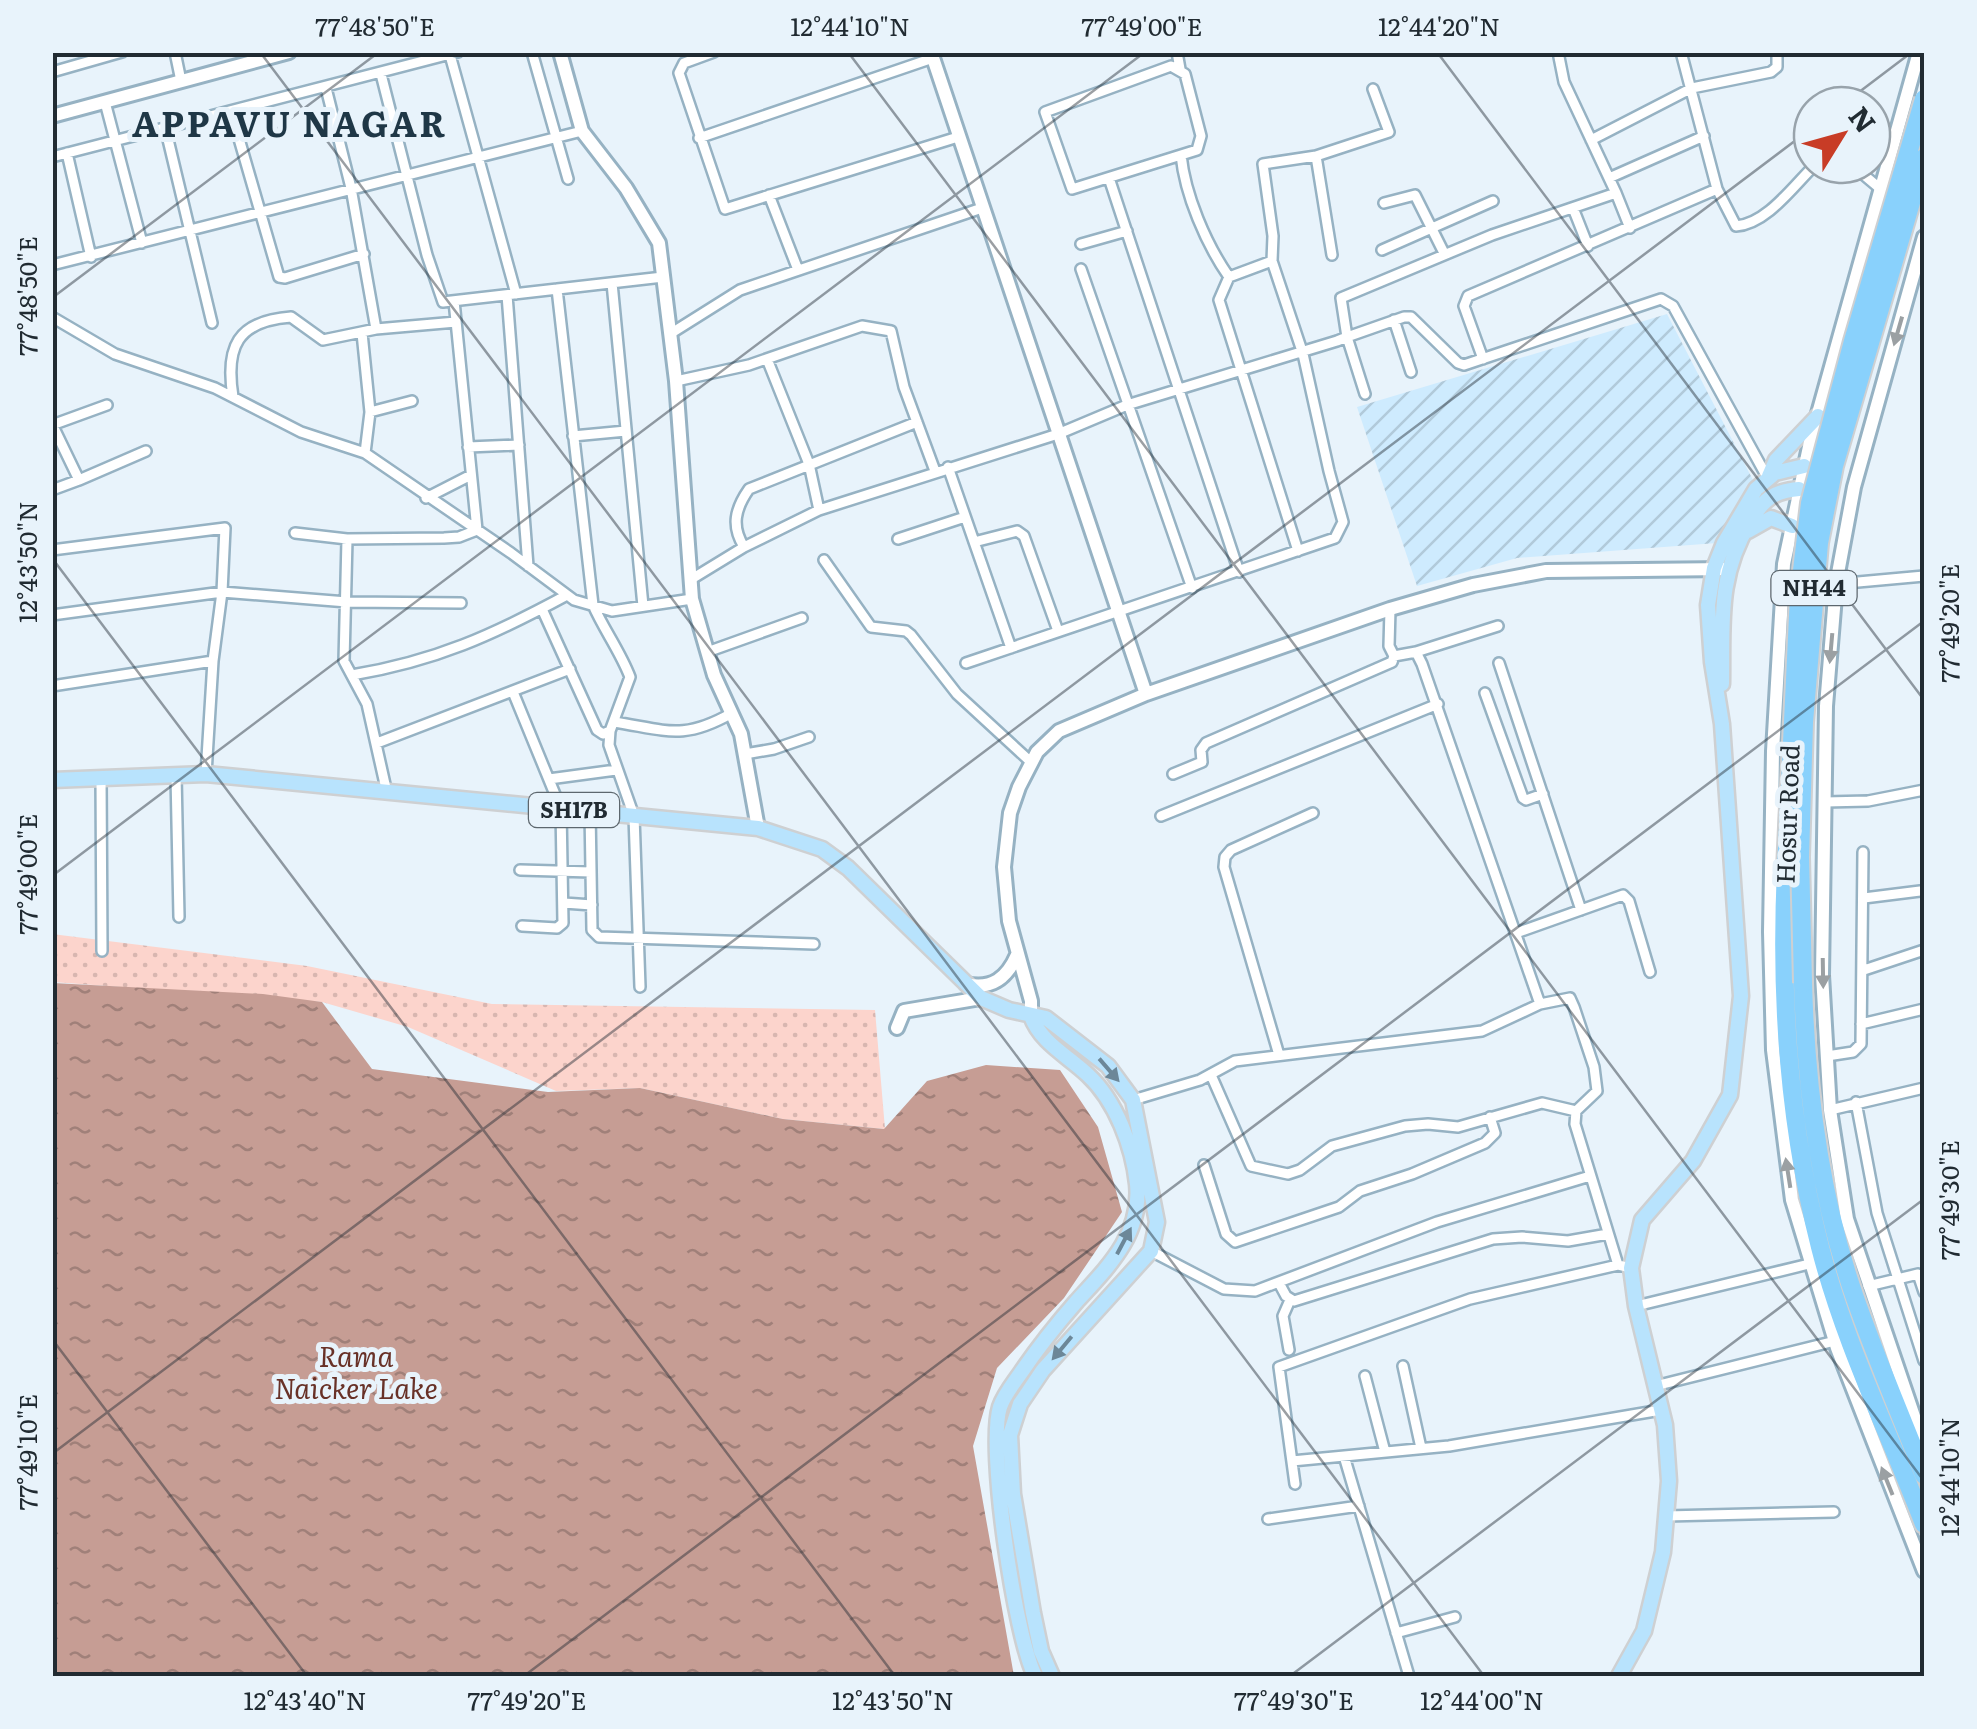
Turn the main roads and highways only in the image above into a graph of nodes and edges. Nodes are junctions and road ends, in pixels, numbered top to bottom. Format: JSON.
{"nodes":[{"id":1,"x":1924,"y":99,"type":"edge"},
{"id":2,"x":1924,"y":158,"type":"edge"},
{"id":3,"x":1818,"y":416,"type":"road end"},
{"id":4,"x":1804,"y":466,"type":"road end"},
{"id":5,"x":1768,"y":477,"type":"junction"},
{"id":6,"x":1800,"y":488,"type":"road end"},
{"id":7,"x":1792,"y":526,"type":"road end"},
{"id":8,"x":1740,"y":538,"type":"junction"},
{"id":9,"x":1721,"y":568,"type":"junction"},
{"id":10,"x":52,"y":780,"type":"edge"},
{"id":11,"x":1824,"y":1005,"type":"road end"},
{"id":12,"x":1804,"y":1008,"type":"junction"},
{"id":13,"x":1031,"y":1016,"type":"junction"},
{"id":14,"x":1895,"y":1425,"type":"junction"},
{"id":15,"x":1924,"y":1475,"type":"edge"},
{"id":16,"x":1924,"y":1524,"type":"edge"},
{"id":17,"x":1035,"y":1676,"type":"edge"},
{"id":18,"x":1052,"y":1676,"type":"edge"},
{"id":19,"x":1619,"y":1676,"type":"edge"}],
"edges":[{"from":1,"to":14,"type":"highway","name":"Hosur Road","number":"NH44","bridge":true},
{"from":2,"to":12,"type":"highway","name":"Hosur Road","number":"NH44","bridge":true},
{"from":3,"to":5,"type":"main road"},
{"from":4,"to":5,"type":"main road"},
{"from":5,"to":9,"type":"main road"},
{"from":6,"to":8,"type":"main road"},
{"from":7,"to":8,"type":"main road"},
{"from":8,"to":9,"type":"main road"},
{"from":9,"to":19,"type":"main road"},
{"from":10,"to":13,"type":"main road","number":"SH17B"},
{"from":11,"to":12,"type":"highway"},
{"from":12,"to":14,"type":"highway","name":"Hosur Road","number":"NH44"},
{"from":17,"to":13,"type":"main road","one_way":true},
{"from":13,"to":18,"type":"main road","number":"SH17B","one_way":true},
{"from":14,"to":15,"type":"highway","name":"Hosur Road","number":"NH44"},
{"from":14,"to":16,"type":"highway","name":"Hosur Road","number":"NH44"}]}
